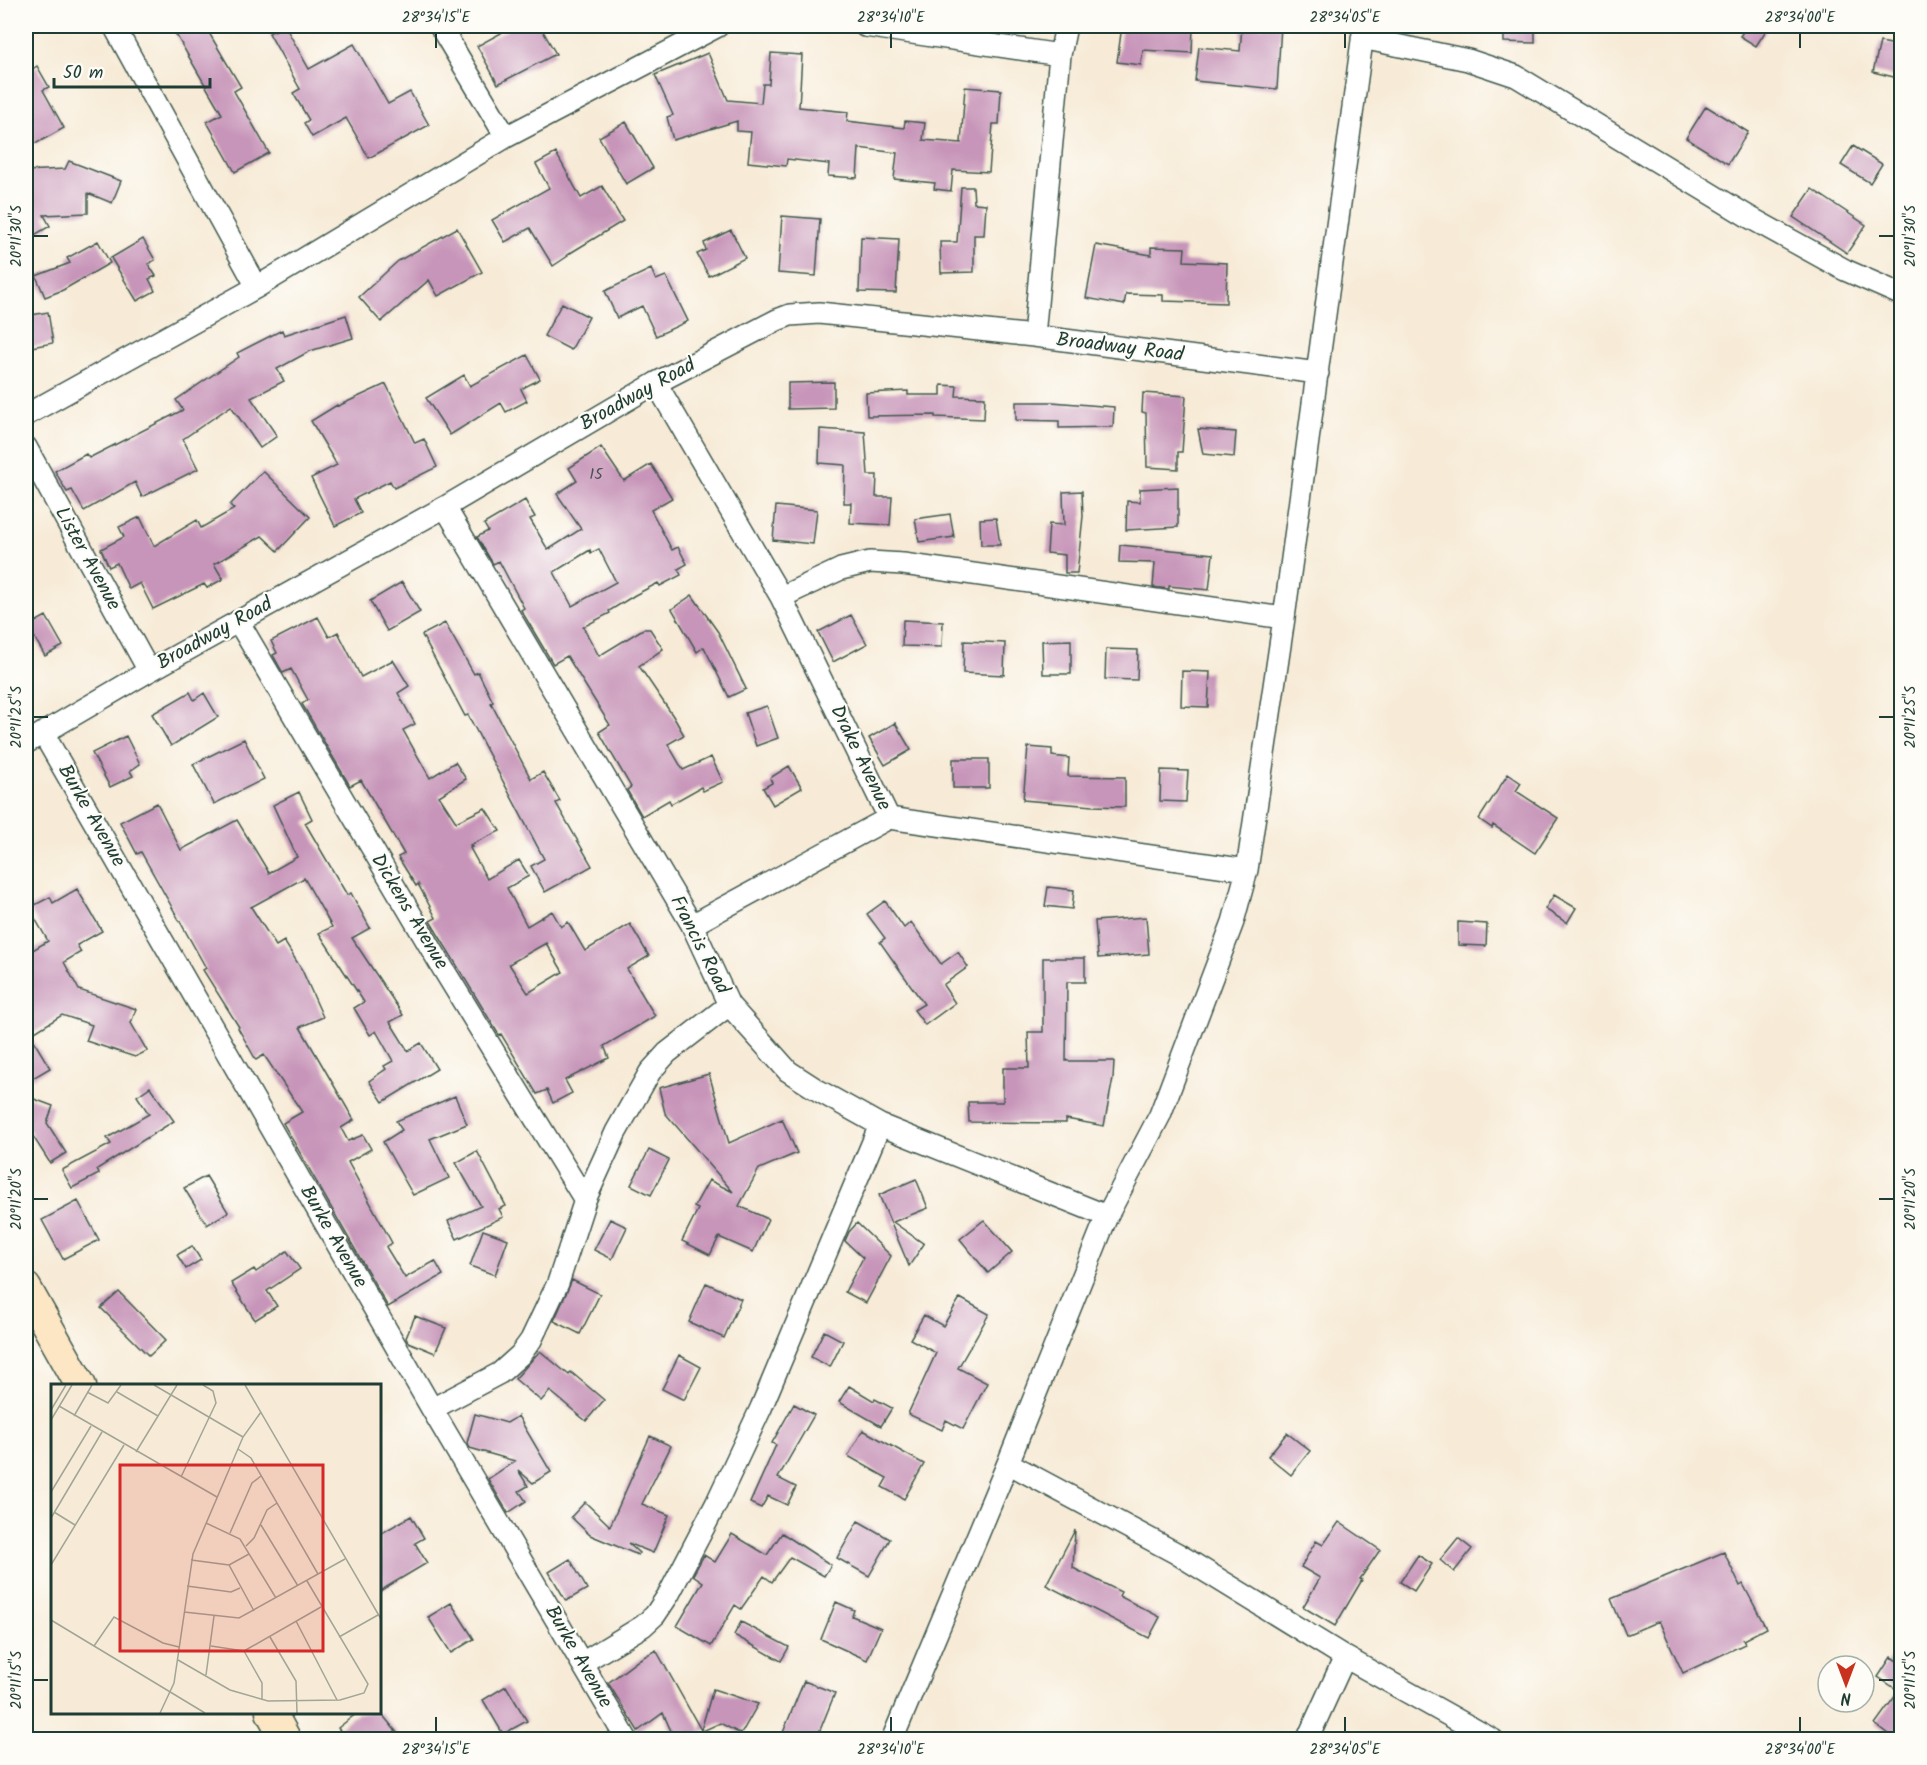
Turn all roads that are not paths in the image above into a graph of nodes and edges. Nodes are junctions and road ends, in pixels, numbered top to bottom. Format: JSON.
{"nodes":[{"id":1,"x":114,"y":26,"type":"edge"},
{"id":2,"x":440,"y":26,"type":"edge"},
{"id":3,"x":718,"y":26,"type":"edge"},
{"id":4,"x":865,"y":26,"type":"edge"},
{"id":5,"x":1066,"y":26,"type":"edge"},
{"id":6,"x":1363,"y":32,"type":"edge"},
{"id":7,"x":1060,"y":56,"type":"junction"},
{"id":8,"x":506,"y":137,"type":"junction"},
{"id":9,"x":257,"y":287,"type":"junction"},
{"id":10,"x":1902,"y":295,"type":"edge"},
{"id":11,"x":1034,"y":336,"type":"junction"},
{"id":12,"x":1318,"y":374,"type":"junction"},
{"id":13,"x":656,"y":383,"type":"junction"},
{"id":14,"x":26,"y":415,"type":"edge"},
{"id":15,"x":26,"y":447,"type":"edge"},
{"id":16,"x":445,"y":507,"type":"junction"},
{"id":17,"x":780,"y":597,"type":"junction"},
{"id":18,"x":1284,"y":618,"type":"junction"},
{"id":19,"x":238,"y":621,"type":"junction"},
{"id":20,"x":149,"y":671,"type":"junction"},
{"id":21,"x":34,"y":738,"type":"edge"},
{"id":22,"x":889,"y":818,"type":"junction"},
{"id":23,"x":1247,"y":870,"type":"junction"},
{"id":24,"x":692,"y":925,"type":"junction"},
{"id":25,"x":729,"y":1005,"type":"junction"},
{"id":26,"x":880,"y":1125,"type":"junction"},
{"id":27,"x":585,"y":1200,"type":"junction"},
{"id":28,"x":1107,"y":1216,"type":"junction"},
{"id":29,"x":26,"y":1288,"type":"edge"},
{"id":30,"x":80,"y":1384,"type":"edge"},
{"id":31,"x":432,"y":1409,"type":"junction"},
{"id":32,"x":1008,"y":1463,"type":"junction"},
{"id":33,"x":1345,"y":1657,"type":"junction"},
{"id":34,"x":582,"y":1663,"type":"junction"},
{"id":35,"x":272,"y":1714,"type":"edge"},
{"id":36,"x":286,"y":1740,"type":"edge"},
{"id":37,"x":627,"y":1740,"type":"edge"},
{"id":38,"x":892,"y":1740,"type":"edge"},
{"id":39,"x":1307,"y":1740,"type":"edge"},
{"id":40,"x":1493,"y":1740,"type":"edge"}],
"edges":[{"from":1,"to":9,"type":"street"},
{"from":2,"to":8,"type":"street"},
{"from":3,"to":8,"type":"street"},
{"from":4,"to":7,"type":"street"},
{"from":5,"to":7,"type":"street"},
{"from":6,"to":10,"type":"street"},
{"from":6,"to":12,"type":"street"},
{"from":7,"to":11,"type":"street"},
{"from":8,"to":9,"type":"street"},
{"from":9,"to":14,"type":"street"},
{"from":11,"to":12,"type":"street","name":"Broadway Road"},
{"from":11,"to":13,"type":"street","name":"Broadway Road"},
{"from":12,"to":18,"type":"street"},
{"from":13,"to":16,"type":"street","name":"Broadway Road"},
{"from":13,"to":17,"type":"street","name":"Drake Avenue"},
{"from":15,"to":20,"type":"street","name":"Lister Avenue"},
{"from":16,"to":19,"type":"street","name":"Broadway Road"},
{"from":16,"to":24,"type":"street","name":"Francis Road"},
{"from":17,"to":18,"type":"street"},
{"from":17,"to":22,"type":"street","name":"Drake Avenue"},
{"from":18,"to":23,"type":"street"},
{"from":19,"to":20,"type":"street","name":"Broadway Road"},
{"from":19,"to":27,"type":"street","name":"Dickens Avenue"},
{"from":20,"to":21,"type":"street","name":"Broadway Road"},
{"from":21,"to":31,"type":"street","name":"Burke Avenue"},
{"from":22,"to":23,"type":"street","name":"Drake Avenue"},
{"from":22,"to":24,"type":"street"},
{"from":23,"to":28,"type":"street"},
{"from":24,"to":25,"type":"street","name":"Francis Road"},
{"from":25,"to":26,"type":"street","name":"Francis Road"},
{"from":25,"to":27,"type":"street"},
{"from":26,"to":28,"type":"street","name":"Francis Road"},
{"from":26,"to":34,"type":"street"},
{"from":27,"to":31,"type":"street"},
{"from":28,"to":32,"type":"street"},
{"from":29,"to":30,"type":"street"},
{"from":31,"to":34,"type":"street","name":"Burke Avenue"},
{"from":32,"to":33,"type":"street"},
{"from":32,"to":38,"type":"street"},
{"from":33,"to":39,"type":"street"},
{"from":33,"to":40,"type":"street"},
{"from":34,"to":37,"type":"street","name":"Burke Avenue"},
{"from":35,"to":36,"type":"street"}]}
